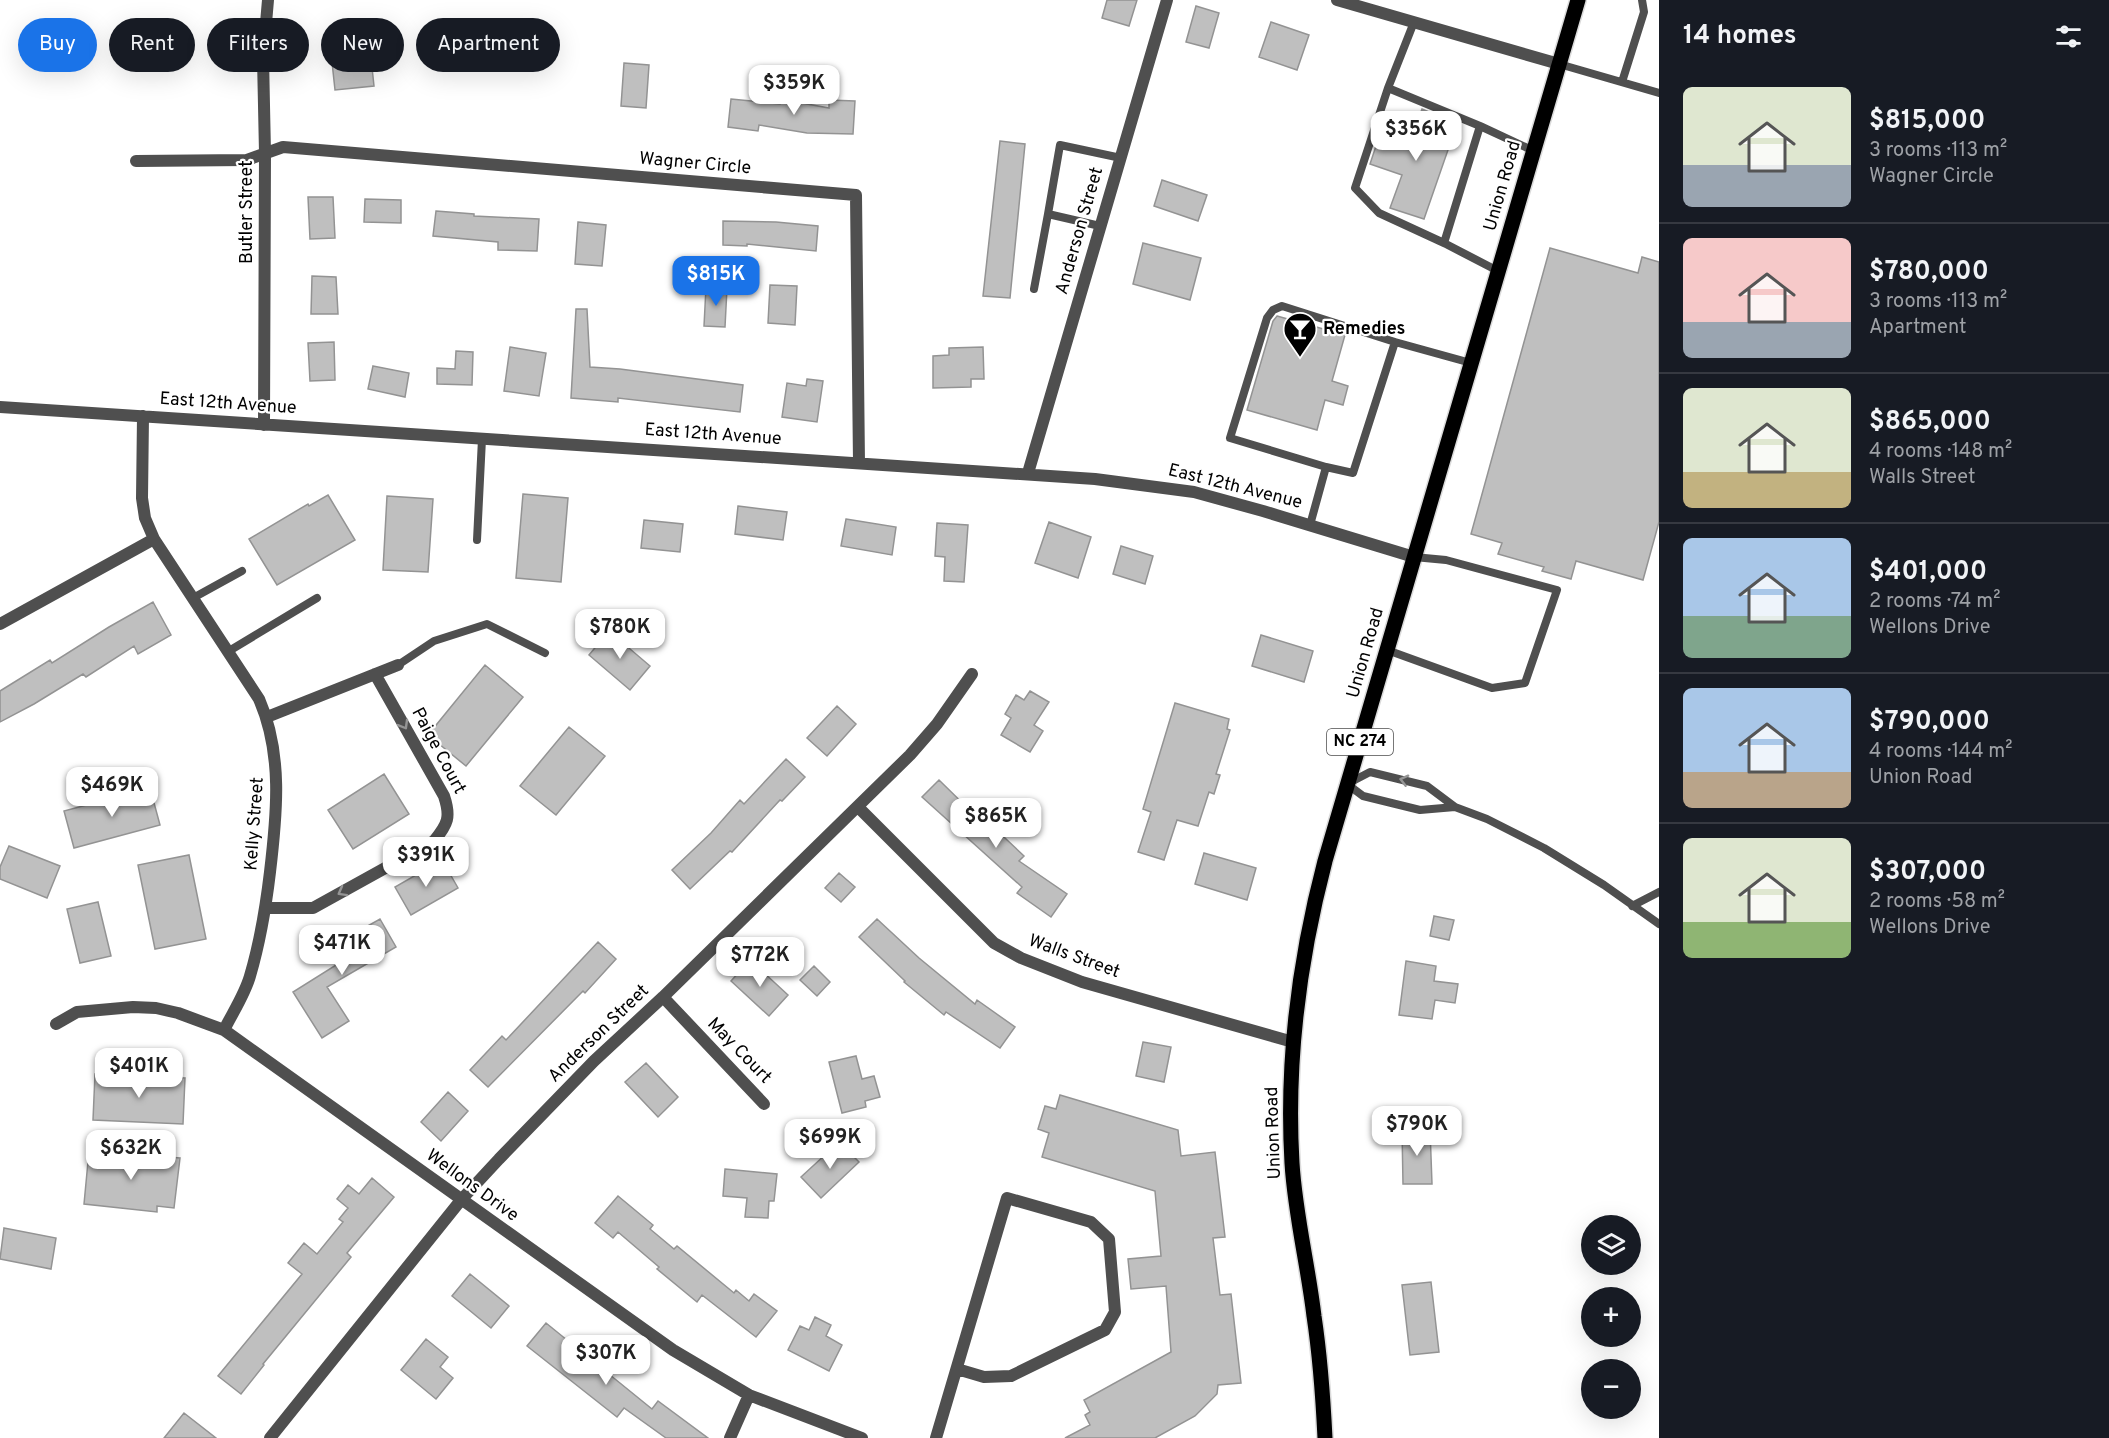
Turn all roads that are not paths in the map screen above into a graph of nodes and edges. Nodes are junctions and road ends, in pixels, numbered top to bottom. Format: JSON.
{"nodes":[{"id":1,"x":268,"y":0,"type":"edge"},
{"id":2,"x":1167,"y":0,"type":"edge"},
{"id":3,"x":1338,"y":0,"type":"edge"},
{"id":4,"x":1578,"y":0,"type":"edge"},
{"id":5,"x":1642,"y":0,"type":"edge"},
{"id":6,"x":1414,"y":22,"type":"junction"},
{"id":7,"x":1559,"y":64,"type":"junction"},
{"id":8,"x":1622,"y":82,"type":"junction"},
{"id":9,"x":1388,"y":88,"type":"junction"},
{"id":10,"x":1659,"y":93,"type":"edge"},
{"id":11,"x":1480,"y":126,"type":"junction"},
{"id":12,"x":1534,"y":151,"type":"junction"},
{"id":13,"x":265,"y":153,"type":"junction"},
{"id":14,"x":1120,"y":158,"type":"junction"},
{"id":15,"x":136,"y":161,"type":"dead end"},
{"id":16,"x":1048,"y":214,"type":"junction"},
{"id":17,"x":1100,"y":226,"type":"junction"},
{"id":18,"x":1444,"y":243,"type":"junction"},
{"id":19,"x":1498,"y":271,"type":"junction"},
{"id":20,"x":1034,"y":289,"type":"dead end"},
{"id":21,"x":1395,"y":342,"type":"junction"},
{"id":22,"x":1471,"y":363,"type":"junction"},
{"id":23,"x":0,"y":407,"type":"edge"},
{"id":24,"x":143,"y":416,"type":"junction"},
{"id":25,"x":264,"y":424,"type":"junction"},
{"id":26,"x":482,"y":439,"type":"junction"},
{"id":27,"x":859,"y":463,"type":"junction"},
{"id":28,"x":1326,"y":466,"type":"junction"},
{"id":29,"x":1028,"y":473,"type":"junction"},
{"id":30,"x":1310,"y":525,"type":"junction"},
{"id":31,"x":154,"y":539,"type":"junction"},
{"id":32,"x":477,"y":540,"type":"dead end"},
{"id":33,"x":1414,"y":557,"type":"junction"},
{"id":34,"x":242,"y":571,"type":"dead end"},
{"id":35,"x":193,"y":598,"type":"junction"},
{"id":36,"x":317,"y":598,"type":"dead end"},
{"id":37,"x":0,"y":624,"type":"edge"},
{"id":38,"x":1387,"y":650,"type":"junction"},
{"id":39,"x":229,"y":651,"type":"junction"},
{"id":40,"x":545,"y":653,"type":"dead end"},
{"id":41,"x":398,"y":665,"type":"joint"},
{"id":42,"x":375,"y":674,"type":"junction"},
{"id":43,"x":972,"y":675,"type":"dead end"},
{"id":44,"x":267,"y":717,"type":"junction"},
{"id":45,"x":1347,"y":784,"type":"junction"},
{"id":46,"x":858,"y":807,"type":"junction"},
{"id":47,"x":1455,"y":807,"type":"junction"},
{"id":48,"x":1659,"y":892,"type":"edge"},
{"id":49,"x":1632,"y":906,"type":"junction"},
{"id":50,"x":266,"y":908,"type":"junction"},
{"id":51,"x":1659,"y":924,"type":"edge"},
{"id":52,"x":663,"y":997,"type":"junction"},
{"id":53,"x":56,"y":1024,"type":"dead end"},
{"id":54,"x":224,"y":1030,"type":"junction"},
{"id":55,"x":1293,"y":1042,"type":"junction"},
{"id":56,"x":765,"y":1104,"type":"dead end"},
{"id":57,"x":461,"y":1200,"type":"junction"},
{"id":58,"x":957,"y":1368,"type":"junction"},
{"id":59,"x":749,"y":1395,"type":"junction"},
{"id":60,"x":270,"y":1438,"type":"edge"},
{"id":61,"x":730,"y":1438,"type":"edge"},
{"id":62,"x":862,"y":1438,"type":"edge"},
{"id":63,"x":936,"y":1438,"type":"edge"},
{"id":64,"x":1325,"y":1438,"type":"edge"}],
"edges":[{"from":1,"to":13,"type":"street","name":"Butler Street"},
{"from":2,"to":14,"type":"street","name":"Anderson Street"},
{"from":3,"to":6,"type":"street"},
{"from":4,"to":7,"type":"main road","name":"Union Road","number":"NC 274"},
{"from":5,"to":8,"type":"lane"},
{"from":6,"to":7,"type":"street"},
{"from":6,"to":9,"type":"lane"},
{"from":7,"to":8,"type":"lane"},
{"from":7,"to":12,"type":"main road","name":"Union Road","number":"NC 274"},
{"from":8,"to":10,"type":"lane"},
{"from":9,"to":11,"type":"lane"},
{"from":9,"to":18,"type":"lane"},
{"from":11,"to":12,"type":"lane"},
{"from":11,"to":18,"type":"lane"},
{"from":12,"to":19,"type":"main road","name":"Union Road","number":"NC 274"},
{"from":13,"to":15,"type":"street"},
{"from":13,"to":25,"type":"street","name":"Butler Street"},
{"from":13,"to":27,"type":"street","name":"Wagner Circle"},
{"from":14,"to":16,"type":"lane"},
{"from":14,"to":17,"type":"street","name":"Anderson Street"},
{"from":16,"to":17,"type":"lane"},
{"from":16,"to":20,"type":"lane"},
{"from":17,"to":29,"type":"street","name":"Anderson Street"},
{"from":18,"to":19,"type":"lane"},
{"from":19,"to":22,"type":"main road","name":"Union Road","number":"NC 274"},
{"from":21,"to":22,"type":"lane"},
{"from":21,"to":28,"type":"lane"},
{"from":21,"to":28,"type":"lane"},
{"from":22,"to":33,"type":"main road","name":"Union Road","number":"NC 274"},
{"from":23,"to":24,"type":"street","name":"East 12th Avenue"},
{"from":24,"to":25,"type":"street","name":"East 12th Avenue"},
{"from":24,"to":31,"type":"street","name":"Kelly Street"},
{"from":25,"to":26,"type":"street","name":"East 12th Avenue"},
{"from":26,"to":27,"type":"street","name":"East 12th Avenue"},
{"from":26,"to":32,"type":"lane"},
{"from":27,"to":29,"type":"street","name":"East 12th Avenue"},
{"from":28,"to":30,"type":"lane"},
{"from":29,"to":30,"type":"street","name":"East 12th Avenue"},
{"from":30,"to":33,"type":"street","name":"East 12th Avenue"},
{"from":31,"to":35,"type":"street","name":"Kelly Street"},
{"from":31,"to":37,"type":"street"},
{"from":33,"to":38,"type":"main road","name":"Union Road","number":"NC 274"},
{"from":33,"to":38,"type":"lane"},
{"from":34,"to":35,"type":"lane"},
{"from":35,"to":39,"type":"street","name":"Kelly Street"},
{"from":36,"to":39,"type":"lane"},
{"from":38,"to":45,"type":"main road","name":"Union Road","number":"NC 274"},
{"from":39,"to":44,"type":"street","name":"Kelly Street"},
{"from":40,"to":41,"type":"lane"},
{"from":41,"to":42,"type":"street"},
{"from":42,"to":44,"type":"street"},
{"from":42,"to":50,"type":"street","name":"Paige Court","one_way":true},
{"from":43,"to":46,"type":"street","name":"Anderson Street"},
{"from":44,"to":50,"type":"street","name":"Kelly Street"},
{"from":45,"to":47,"type":"lane"},
{"from":47,"to":45,"type":"lane","one_way":true},
{"from":45,"to":55,"type":"main road","name":"Union Road","number":"NC 274"},
{"from":46,"to":52,"type":"street","name":"Anderson Street"},
{"from":46,"to":55,"type":"street","name":"Walls Street"},
{"from":47,"to":49,"type":"lane"},
{"from":48,"to":49,"type":"lane"},
{"from":49,"to":51,"type":"lane"},
{"from":50,"to":54,"type":"street","name":"Kelly Street"},
{"from":52,"to":56,"type":"street","name":"May Court"},
{"from":52,"to":57,"type":"street","name":"Anderson Street"},
{"from":53,"to":54,"type":"street","name":"Wellons Drive"},
{"from":54,"to":57,"type":"street","name":"Wellons Drive"},
{"from":55,"to":64,"type":"main road","name":"Union Road","number":"NC 274"},
{"from":57,"to":59,"type":"street","name":"Wellons Drive"},
{"from":57,"to":60,"type":"street","name":"Anderson Street"},
{"from":58,"to":58,"type":"street"},
{"from":58,"to":63,"type":"street"},
{"from":59,"to":61,"type":"street"},
{"from":59,"to":62,"type":"street","name":"Wellons Drive"}]}
